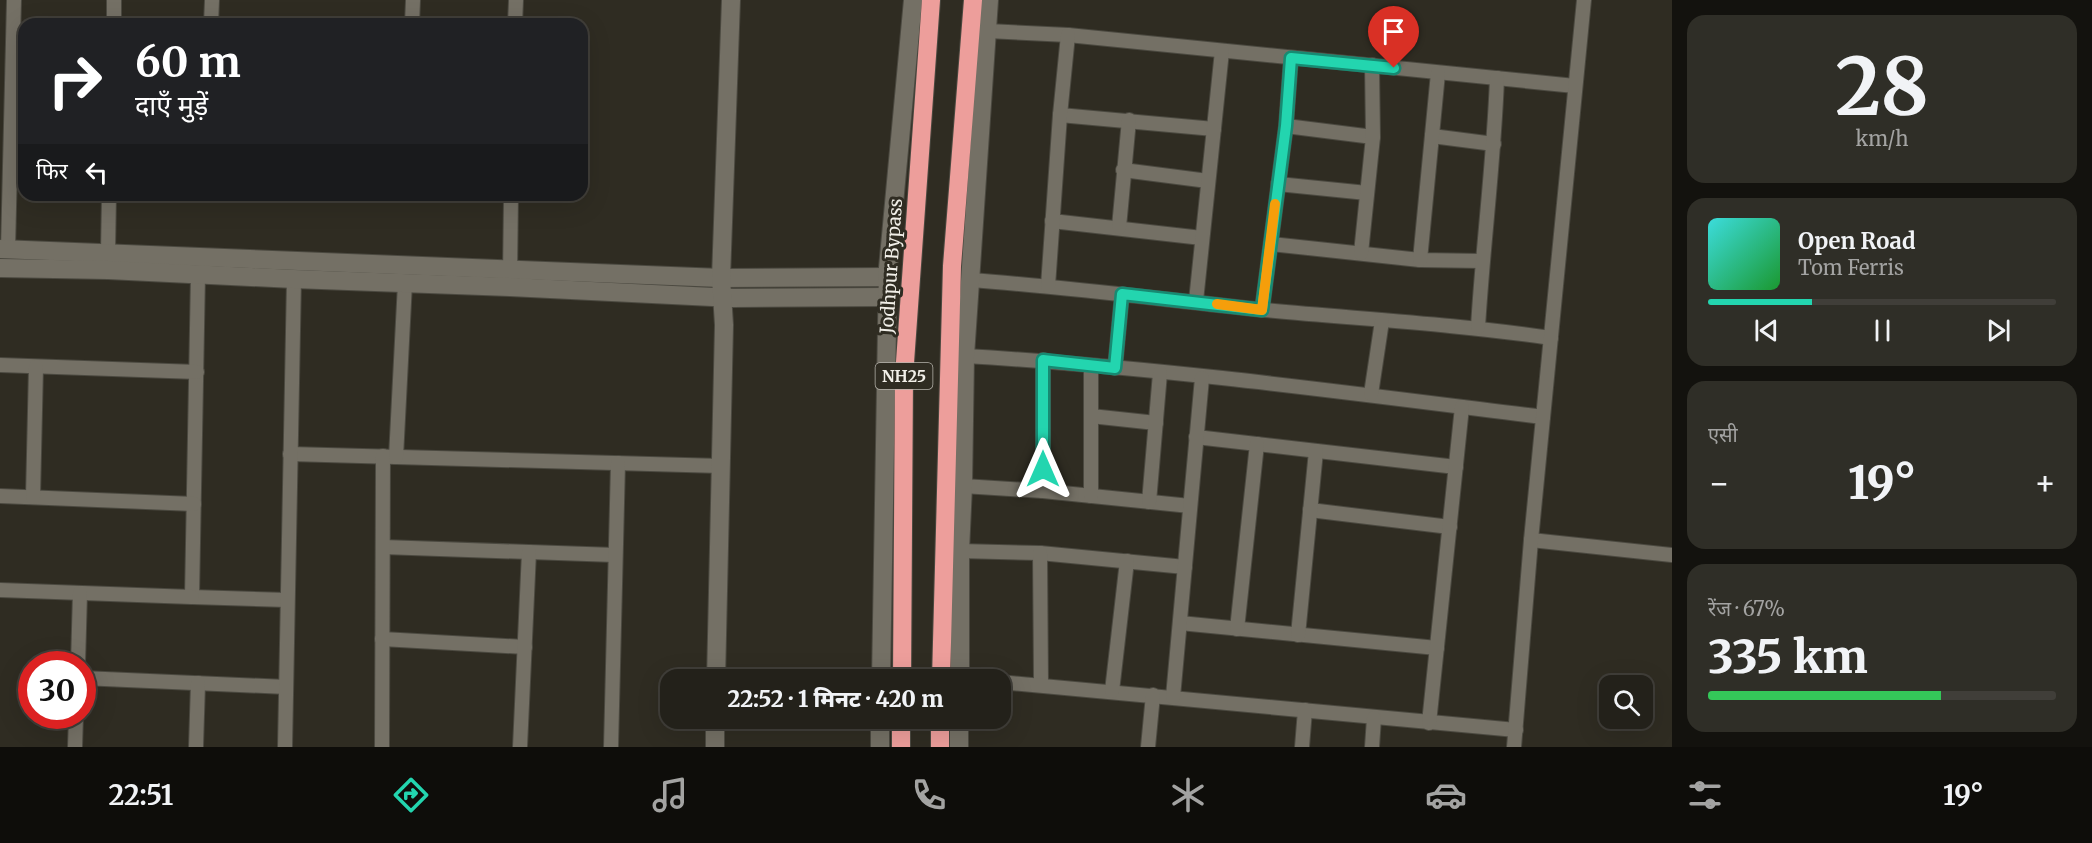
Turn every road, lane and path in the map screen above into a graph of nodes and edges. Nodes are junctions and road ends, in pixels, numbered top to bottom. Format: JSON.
{"nodes":[{"id":1,"x":14,"y":0,"type":"edge"},
{"id":2,"x":114,"y":0,"type":"edge"},
{"id":3,"x":212,"y":0,"type":"edge"},
{"id":4,"x":413,"y":0,"type":"edge"},
{"id":5,"x":516,"y":0,"type":"edge"},
{"id":6,"x":730,"y":0,"type":"edge"},
{"id":7,"x":740,"y":0,"type":"edge"},
{"id":8,"x":913,"y":0,"type":"edge"},
{"id":9,"x":931,"y":0,"type":"edge"},
{"id":10,"x":973,"y":0,"type":"edge"},
{"id":11,"x":990,"y":0,"type":"edge"},
{"id":12,"x":1584,"y":0,"type":"edge"},
{"id":13,"x":114,"y":18,"type":"edge"},
{"id":14,"x":212,"y":18,"type":"edge"},
{"id":15,"x":412,"y":18,"type":"edge"},
{"id":16,"x":515,"y":18,"type":"edge"},
{"id":17,"x":988,"y":31,"type":"junction"},
{"id":18,"x":1068,"y":35,"type":"junction"},
{"id":19,"x":7,"y":36,"type":"edge"},
{"id":20,"x":1222,"y":51,"type":"junction"},
{"id":21,"x":1291,"y":58,"type":"junction"},
{"id":22,"x":1372,"y":66,"type":"junction"},
{"id":23,"x":1438,"y":73,"type":"junction"},
{"id":24,"x":1497,"y":78,"type":"junction"},
{"id":25,"x":1575,"y":86,"type":"junction"},
{"id":26,"x":1060,"y":115,"type":"junction"},
{"id":27,"x":1129,"y":120,"type":"junction"},
{"id":28,"x":1286,"y":126,"type":"junction"},
{"id":29,"x":1214,"y":129,"type":"junction"},
{"id":30,"x":1432,"y":136,"type":"junction"},
{"id":31,"x":1373,"y":137,"type":"junction"},
{"id":32,"x":1494,"y":144,"type":"junction"},
{"id":33,"x":5,"y":155,"type":"edge"},
{"id":34,"x":1123,"y":170,"type":"junction"},
{"id":35,"x":1208,"y":181,"type":"junction"},
{"id":36,"x":1278,"y":184,"type":"junction"},
{"id":37,"x":1367,"y":193,"type":"junction"},
{"id":38,"x":110,"y":201,"type":"edge"},
{"id":39,"x":511,"y":201,"type":"edge"},
{"id":40,"x":1052,"y":221,"type":"junction"},
{"id":41,"x":1119,"y":227,"type":"junction"},
{"id":42,"x":1202,"y":238,"type":"junction"},
{"id":43,"x":1271,"y":244,"type":"junction"},
{"id":44,"x":4,"y":249,"type":"edge"},
{"id":45,"x":108,"y":252,"type":"junction"},
{"id":46,"x":1361,"y":253,"type":"junction"},
{"id":47,"x":1420,"y":260,"type":"junction"},
{"id":48,"x":1482,"y":261,"type":"junction"},
{"id":49,"x":0,"y":267,"type":"edge"},
{"id":50,"x":198,"y":274,"type":"junction"},
{"id":51,"x":888,"y":277,"type":"junction"},
{"id":52,"x":727,"y":278,"type":"junction"},
{"id":53,"x":294,"y":279,"type":"junction"},
{"id":54,"x":510,"y":279,"type":"junction"},
{"id":55,"x":970,"y":280,"type":"junction"},
{"id":56,"x":405,"y":283,"type":"junction"},
{"id":57,"x":1048,"y":286,"type":"junction"},
{"id":58,"x":1122,"y":294,"type":"junction"},
{"id":59,"x":887,"y":297,"type":"junction"},
{"id":60,"x":727,"y":298,"type":"junction"},
{"id":61,"x":1196,"y":301,"type":"junction"},
{"id":62,"x":1262,"y":310,"type":"junction"},
{"id":63,"x":1382,"y":321,"type":"junction"},
{"id":64,"x":1478,"y":327,"type":"junction"},
{"id":65,"x":1551,"y":338,"type":"junction"},
{"id":66,"x":965,"y":356,"type":"junction"},
{"id":67,"x":1043,"y":360,"type":"junction"},
{"id":68,"x":0,"y":365,"type":"edge"},
{"id":69,"x":1091,"y":366,"type":"junction"},
{"id":70,"x":36,"y":367,"type":"junction"},
{"id":71,"x":1115,"y":368,"type":"junction"},
{"id":72,"x":197,"y":372,"type":"junction"},
{"id":73,"x":1160,"y":373,"type":"junction"},
{"id":74,"x":1202,"y":378,"type":"junction"},
{"id":75,"x":1371,"y":394,"type":"junction"},
{"id":76,"x":1462,"y":407,"type":"junction"},
{"id":77,"x":1091,"y":416,"type":"junction"},
{"id":78,"x":1543,"y":417,"type":"junction"},
{"id":79,"x":1156,"y":423,"type":"junction"},
{"id":80,"x":1196,"y":437,"type":"junction"},
{"id":81,"x":1257,"y":444,"type":"junction"},
{"id":82,"x":1316,"y":451,"type":"junction"},
{"id":83,"x":290,"y":454,"type":"junction"},
{"id":84,"x":390,"y":457,"type":"junction"},
{"id":85,"x":618,"y":463,"type":"junction"},
{"id":86,"x":721,"y":466,"type":"junction"},
{"id":87,"x":1456,"y":467,"type":"junction"},
{"id":88,"x":963,"y":486,"type":"junction"},
{"id":89,"x":1043,"y":491,"type":"junction"},
{"id":90,"x":0,"y":496,"type":"edge"},
{"id":91,"x":1091,"y":496,"type":"junction"},
{"id":92,"x":33,"y":497,"type":"junction"},
{"id":93,"x":1149,"y":502,"type":"junction"},
{"id":94,"x":194,"y":504,"type":"junction"},
{"id":95,"x":1190,"y":506,"type":"junction"},
{"id":96,"x":1310,"y":510,"type":"junction"},
{"id":97,"x":1450,"y":527,"type":"junction"},
{"id":98,"x":1531,"y":540,"type":"junction"},
{"id":99,"x":383,"y":547,"type":"junction"},
{"id":100,"x":960,"y":551,"type":"junction"},
{"id":101,"x":529,"y":552,"type":"junction"},
{"id":102,"x":1040,"y":553,"type":"junction"},
{"id":103,"x":615,"y":555,"type":"junction"},
{"id":104,"x":1672,"y":555,"type":"edge"},
{"id":105,"x":1126,"y":561,"type":"junction"},
{"id":106,"x":1185,"y":567,"type":"junction"},
{"id":107,"x":0,"y":590,"type":"edge"},
{"id":108,"x":80,"y":593,"type":"junction"},
{"id":109,"x":192,"y":597,"type":"junction"},
{"id":110,"x":287,"y":600,"type":"junction"},
{"id":111,"x":1179,"y":623,"type":"junction"},
{"id":112,"x":1237,"y":629,"type":"junction"},
{"id":113,"x":1298,"y":635,"type":"junction"},
{"id":114,"x":382,"y":639,"type":"junction"},
{"id":115,"x":525,"y":647,"type":"junction"},
{"id":116,"x":1437,"y":648,"type":"junction"},
{"id":117,"x":78,"y":651,"type":"edge"},
{"id":118,"x":716,"y":669,"type":"edge"},
{"id":119,"x":724,"y":669,"type":"edge"},
{"id":120,"x":880,"y":669,"type":"edge"},
{"id":121,"x":902,"y":669,"type":"edge"},
{"id":122,"x":941,"y":669,"type":"edge"},
{"id":123,"x":960,"y":669,"type":"edge"},
{"id":124,"x":96,"y":679,"type":"edge"},
{"id":125,"x":198,"y":683,"type":"junction"},
{"id":126,"x":1011,"y":683,"type":"edge"},
{"id":127,"x":1041,"y":684,"type":"junction"},
{"id":128,"x":286,"y":687,"type":"junction"},
{"id":129,"x":1112,"y":691,"type":"junction"},
{"id":130,"x":1153,"y":695,"type":"junction"},
{"id":131,"x":1173,"y":697,"type":"junction"},
{"id":132,"x":1305,"y":711,"type":"junction"},
{"id":133,"x":1374,"y":718,"type":"junction"},
{"id":134,"x":1429,"y":723,"type":"junction"},
{"id":135,"x":76,"y":729,"type":"edge"},
{"id":136,"x":715,"y":729,"type":"edge"},
{"id":137,"x":724,"y":729,"type":"edge"},
{"id":138,"x":880,"y":729,"type":"edge"},
{"id":139,"x":901,"y":729,"type":"edge"},
{"id":140,"x":940,"y":729,"type":"edge"},
{"id":141,"x":960,"y":729,"type":"edge"},
{"id":142,"x":1516,"y":730,"type":"junction"},
{"id":143,"x":75,"y":747,"type":"edge"},
{"id":144,"x":196,"y":747,"type":"edge"},
{"id":145,"x":285,"y":747,"type":"edge"},
{"id":146,"x":382,"y":747,"type":"edge"},
{"id":147,"x":520,"y":747,"type":"edge"},
{"id":148,"x":611,"y":747,"type":"edge"},
{"id":149,"x":715,"y":747,"type":"edge"},
{"id":150,"x":723,"y":747,"type":"edge"},
{"id":151,"x":880,"y":747,"type":"edge"},
{"id":152,"x":901,"y":747,"type":"edge"},
{"id":153,"x":940,"y":747,"type":"edge"},
{"id":154,"x":959,"y":747,"type":"edge"},
{"id":155,"x":1148,"y":747,"type":"edge"},
{"id":156,"x":1302,"y":747,"type":"edge"},
{"id":157,"x":1372,"y":747,"type":"edge"},
{"id":158,"x":1514,"y":747,"type":"edge"}],
"edges":[{"from":1,"to":19,"type":"street"},
{"from":2,"to":13,"type":"street"},
{"from":3,"to":14,"type":"street"},
{"from":4,"to":15,"type":"street"},
{"from":5,"to":16,"type":"street"},
{"from":6,"to":52,"type":"street"},
{"from":7,"to":52,"type":"street"},
{"from":8,"to":51,"type":"street"},
{"from":9,"to":121,"type":"highway","name":"Jodhpur Bypass","number":"NH25"},
{"from":10,"to":122,"type":"highway"},
{"from":11,"to":17,"type":"street"},
{"from":12,"to":25,"type":"street"},
{"from":17,"to":18,"type":"street"},
{"from":17,"to":55,"type":"street"},
{"from":18,"to":20,"type":"street"},
{"from":18,"to":26,"type":"street"},
{"from":19,"to":33,"type":"street"},
{"from":20,"to":21,"type":"street"},
{"from":20,"to":29,"type":"street"},
{"from":21,"to":22,"type":"street"},
{"from":21,"to":28,"type":"street"},
{"from":22,"to":23,"type":"street"},
{"from":22,"to":31,"type":"street"},
{"from":23,"to":24,"type":"street"},
{"from":23,"to":30,"type":"street"},
{"from":24,"to":25,"type":"street"},
{"from":24,"to":32,"type":"street"},
{"from":25,"to":65,"type":"street"},
{"from":26,"to":27,"type":"street"},
{"from":26,"to":40,"type":"street"},
{"from":27,"to":29,"type":"street"},
{"from":27,"to":34,"type":"street"},
{"from":28,"to":31,"type":"street"},
{"from":28,"to":36,"type":"street"},
{"from":29,"to":35,"type":"street"},
{"from":30,"to":32,"type":"street"},
{"from":30,"to":47,"type":"street"},
{"from":31,"to":37,"type":"street"},
{"from":32,"to":48,"type":"street"},
{"from":33,"to":44,"type":"street"},
{"from":34,"to":35,"type":"street"},
{"from":34,"to":41,"type":"street"},
{"from":35,"to":42,"type":"street"},
{"from":36,"to":37,"type":"street"},
{"from":36,"to":43,"type":"street"},
{"from":37,"to":46,"type":"street"},
{"from":38,"to":45,"type":"street"},
{"from":39,"to":54,"type":"street"},
{"from":40,"to":41,"type":"street"},
{"from":40,"to":57,"type":"street"},
{"from":41,"to":42,"type":"street"},
{"from":42,"to":61,"type":"street"},
{"from":43,"to":46,"type":"street"},
{"from":43,"to":62,"type":"street"},
{"from":44,"to":45,"type":"street"},
{"from":45,"to":54,"type":"street"},
{"from":46,"to":47,"type":"street"},
{"from":47,"to":48,"type":"street"},
{"from":48,"to":64,"type":"street"},
{"from":49,"to":50,"type":"street"},
{"from":50,"to":53,"type":"street"},
{"from":50,"to":72,"type":"street"},
{"from":51,"to":52,"type":"street"},
{"from":51,"to":59,"type":"street"},
{"from":52,"to":54,"type":"street"},
{"from":52,"to":60,"type":"street"},
{"from":53,"to":56,"type":"street"},
{"from":53,"to":83,"type":"street"},
{"from":54,"to":56,"type":"street"},
{"from":54,"to":60,"type":"street"},
{"from":55,"to":57,"type":"street"},
{"from":55,"to":66,"type":"street"},
{"from":56,"to":84,"type":"street"},
{"from":57,"to":58,"type":"street"},
{"from":58,"to":61,"type":"street"},
{"from":58,"to":71,"type":"street"},
{"from":59,"to":60,"type":"street"},
{"from":59,"to":120,"type":"street"},
{"from":60,"to":86,"type":"street"},
{"from":60,"to":119,"type":"street"},
{"from":61,"to":62,"type":"street"},
{"from":62,"to":63,"type":"street"},
{"from":63,"to":64,"type":"street"},
{"from":63,"to":75,"type":"street"},
{"from":64,"to":65,"type":"street"},
{"from":65,"to":78,"type":"street"},
{"from":66,"to":67,"type":"street"},
{"from":66,"to":88,"type":"street"},
{"from":67,"to":69,"type":"street"},
{"from":67,"to":89,"type":"street"},
{"from":68,"to":70,"type":"street"},
{"from":69,"to":71,"type":"street"},
{"from":69,"to":77,"type":"street"},
{"from":70,"to":72,"type":"street"},
{"from":70,"to":92,"type":"street"},
{"from":71,"to":73,"type":"street"},
{"from":72,"to":94,"type":"street"},
{"from":73,"to":74,"type":"street"},
{"from":73,"to":79,"type":"street"},
{"from":74,"to":75,"type":"street"},
{"from":74,"to":80,"type":"street"},
{"from":75,"to":76,"type":"street"},
{"from":76,"to":78,"type":"street"},
{"from":76,"to":87,"type":"street"},
{"from":77,"to":79,"type":"street"},
{"from":77,"to":91,"type":"street"},
{"from":78,"to":98,"type":"street"},
{"from":79,"to":93,"type":"street"},
{"from":80,"to":81,"type":"street"},
{"from":80,"to":95,"type":"street"},
{"from":81,"to":82,"type":"street"},
{"from":81,"to":112,"type":"street"},
{"from":82,"to":87,"type":"street"},
{"from":82,"to":96,"type":"street"},
{"from":83,"to":84,"type":"street"},
{"from":83,"to":110,"type":"street"},
{"from":84,"to":85,"type":"street"},
{"from":84,"to":99,"type":"street"},
{"from":85,"to":86,"type":"street"},
{"from":85,"to":103,"type":"street"},
{"from":86,"to":118,"type":"street"},
{"from":87,"to":97,"type":"street"},
{"from":88,"to":89,"type":"street"},
{"from":88,"to":100,"type":"street"},
{"from":89,"to":91,"type":"street"},
{"from":90,"to":92,"type":"street"},
{"from":91,"to":93,"type":"street"},
{"from":92,"to":94,"type":"street"},
{"from":93,"to":95,"type":"street"},
{"from":94,"to":109,"type":"street"},
{"from":95,"to":106,"type":"street"},
{"from":96,"to":97,"type":"street"},
{"from":96,"to":113,"type":"street"},
{"from":97,"to":116,"type":"street"},
{"from":98,"to":104,"type":"street"},
{"from":98,"to":142,"type":"street"},
{"from":99,"to":101,"type":"street"},
{"from":99,"to":114,"type":"street"},
{"from":100,"to":102,"type":"street"},
{"from":100,"to":123,"type":"street"},
{"from":101,"to":103,"type":"street"},
{"from":101,"to":115,"type":"street"},
{"from":102,"to":105,"type":"street"},
{"from":102,"to":127,"type":"street"},
{"from":103,"to":148,"type":"street"},
{"from":105,"to":106,"type":"street"},
{"from":105,"to":129,"type":"street"},
{"from":106,"to":111,"type":"street"},
{"from":107,"to":108,"type":"street"},
{"from":108,"to":109,"type":"street"},
{"from":108,"to":117,"type":"street"},
{"from":109,"to":110,"type":"street"},
{"from":110,"to":128,"type":"street"},
{"from":111,"to":112,"type":"street"},
{"from":111,"to":131,"type":"street"},
{"from":112,"to":113,"type":"street"},
{"from":113,"to":116,"type":"street"},
{"from":114,"to":115,"type":"street"},
{"from":114,"to":146,"type":"street"},
{"from":115,"to":147,"type":"street"},
{"from":116,"to":134,"type":"street"},
{"from":124,"to":125,"type":"street"},
{"from":125,"to":128,"type":"street"},
{"from":125,"to":144,"type":"street"},
{"from":126,"to":127,"type":"street"},
{"from":127,"to":129,"type":"street"},
{"from":128,"to":145,"type":"street"},
{"from":129,"to":130,"type":"street"},
{"from":130,"to":131,"type":"street"},
{"from":130,"to":155,"type":"street"},
{"from":131,"to":132,"type":"street"},
{"from":132,"to":133,"type":"street"},
{"from":132,"to":156,"type":"street"},
{"from":133,"to":134,"type":"street"},
{"from":133,"to":157,"type":"street"},
{"from":134,"to":142,"type":"street"},
{"from":135,"to":143,"type":"street"},
{"from":136,"to":149,"type":"street"},
{"from":137,"to":150,"type":"street"},
{"from":138,"to":151,"type":"street"},
{"from":139,"to":152,"type":"highway"},
{"from":140,"to":153,"type":"highway"},
{"from":141,"to":154,"type":"street"},
{"from":142,"to":158,"type":"street"}]}
